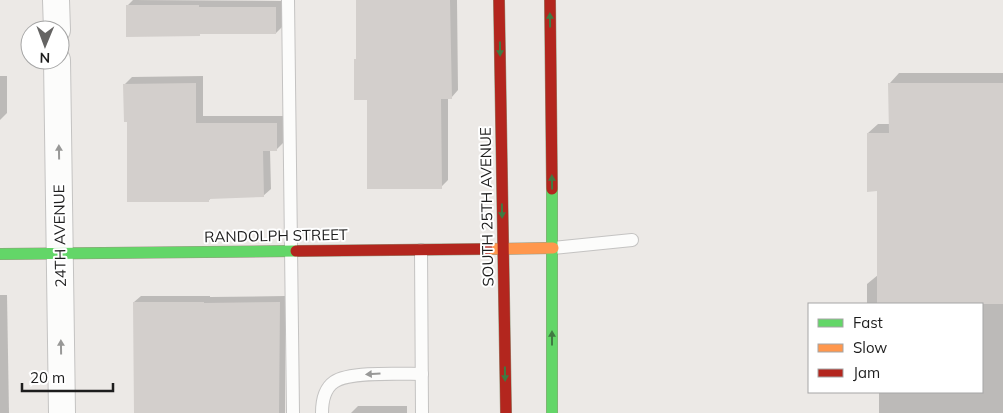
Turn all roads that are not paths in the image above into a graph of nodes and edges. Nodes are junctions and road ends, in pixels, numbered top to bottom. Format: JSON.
{"nodes":[{"id":1,"x":56,"y":0,"type":"edge"},
{"id":2,"x":288,"y":0,"type":"edge"},
{"id":3,"x":499,"y":0,"type":"edge"},
{"id":4,"x":550,"y":0,"type":"edge"},
{"id":5,"x":57,"y":20,"type":"edge"},
{"id":6,"x":57,"y":70,"type":"edge"},
{"id":7,"x":632,"y":240,"type":"dead end"},
{"id":8,"x":553,"y":248,"type":"junction"},
{"id":9,"x":502,"y":249,"type":"junction"},
{"id":10,"x":422,"y":250,"type":"junction"},
{"id":11,"x":291,"y":251,"type":"junction"},
{"id":12,"x":0,"y":254,"type":"edge"},
{"id":13,"x":60,"y":254,"type":"junction"},
{"id":14,"x":422,"y":374,"type":"junction"},
{"id":15,"x":62,"y":413,"type":"edge"},
{"id":16,"x":293,"y":413,"type":"edge"},
{"id":17,"x":322,"y":413,"type":"edge"},
{"id":18,"x":422,"y":413,"type":"edge"},
{"id":19,"x":506,"y":413,"type":"edge"},
{"id":20,"x":552,"y":413,"type":"edge"}],
"edges":[{"from":1,"to":5,"type":"street"},
{"from":2,"to":11,"type":"lane"},
{"from":3,"to":9,"type":"main road","name":"SOUTH 25TH AVENUE","one_way":true},
{"from":8,"to":4,"type":"main road","one_way":true},
{"from":13,"to":6,"type":"street","name":"24TH AVENUE","one_way":true},
{"from":7,"to":8,"type":"lane"},
{"from":8,"to":9,"type":"main road","name":"RANDOLPH STREET"},
{"from":20,"to":8,"type":"main road","one_way":true},
{"from":9,"to":10,"type":"main road","name":"RANDOLPH STREET"},
{"from":9,"to":19,"type":"main road","name":"SOUTH 25TH AVENUE","one_way":true},
{"from":10,"to":11,"type":"main road","name":"RANDOLPH STREET"},
{"from":10,"to":14,"type":"lane"},
{"from":11,"to":13,"type":"main road","name":"RANDOLPH STREET"},
{"from":11,"to":16,"type":"lane"},
{"from":12,"to":13,"type":"main road","name":"RANDOLPH STREET"},
{"from":15,"to":13,"type":"street","name":"24TH AVENUE","one_way":true},
{"from":14,"to":17,"type":"lane","one_way":true},
{"from":14,"to":18,"type":"lane"}]}
